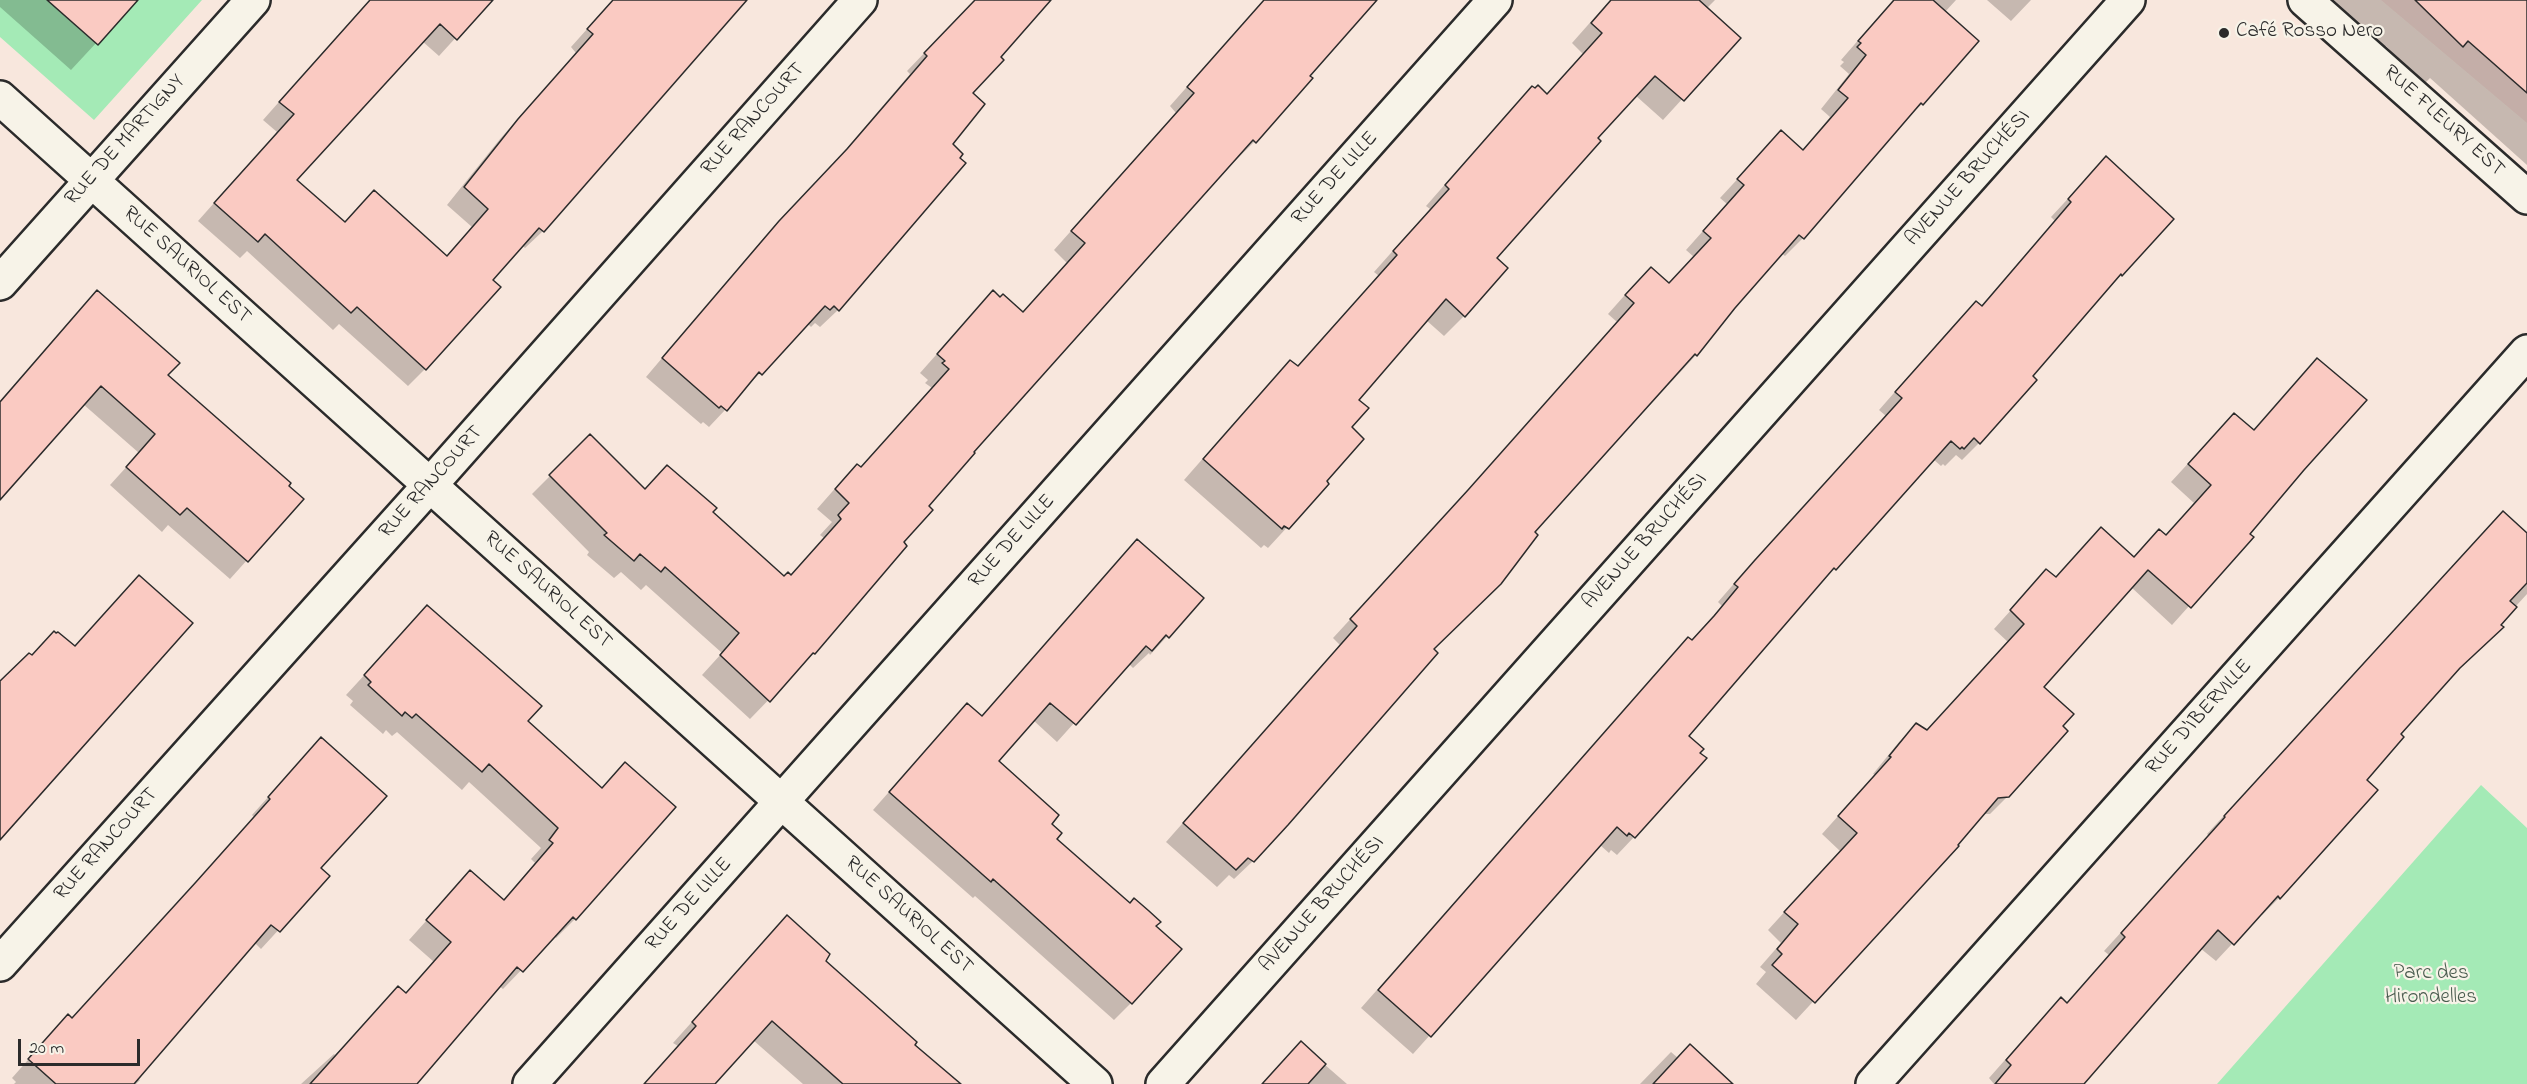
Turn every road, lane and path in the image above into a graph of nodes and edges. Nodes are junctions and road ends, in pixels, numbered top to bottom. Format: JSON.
{"nodes":[{"id":1,"x":253,"y":0,"type":"edge"},
{"id":2,"x":860,"y":0,"type":"edge"},
{"id":3,"x":1495,"y":0,"type":"edge"},
{"id":4,"x":2128,"y":0,"type":"edge"},
{"id":5,"x":2305,"y":0,"type":"edge"},
{"id":6,"x":0,"y":98,"type":"edge"},
{"id":7,"x":92,"y":180,"type":"junction"},
{"id":8,"x":2527,"y":197,"type":"edge"},
{"id":9,"x":0,"y":283,"type":"edge"},
{"id":10,"x":2527,"y":352,"type":"edge"},
{"id":11,"x":430,"y":485,"type":"junction"},
{"id":12,"x":782,"y":802,"type":"junction"},
{"id":13,"x":0,"y":964,"type":"edge"},
{"id":14,"x":530,"y":1084,"type":"edge"},
{"id":15,"x":1095,"y":1084,"type":"edge"},
{"id":16,"x":1163,"y":1084,"type":"edge"},
{"id":17,"x":1873,"y":1084,"type":"edge"}],
"edges":[{"from":1,"to":7,"type":"street","name":"RUE DE MARTIGNY"},
{"from":2,"to":11,"type":"street","name":"RUE RANCOURT"},
{"from":3,"to":12,"type":"street","name":"RUE DE LILLE"},
{"from":4,"to":16,"type":"street","name":"AVENUE BRUCHÉSI"},
{"from":5,"to":8,"type":"street","name":"RUE FLEURY EST"},
{"from":6,"to":7,"type":"street","name":"RUE SAURIOL EST"},
{"from":7,"to":9,"type":"street","name":"RUE DE MARTIGNY"},
{"from":7,"to":11,"type":"street","name":"RUE SAURIOL EST"},
{"from":10,"to":17,"type":"street","name":"RUE D'IBERVILLE"},
{"from":11,"to":12,"type":"street","name":"RUE SAURIOL EST"},
{"from":11,"to":13,"type":"street","name":"RUE RANCOURT"},
{"from":12,"to":14,"type":"street","name":"RUE DE LILLE"},
{"from":12,"to":15,"type":"street","name":"RUE SAURIOL EST"}]}
